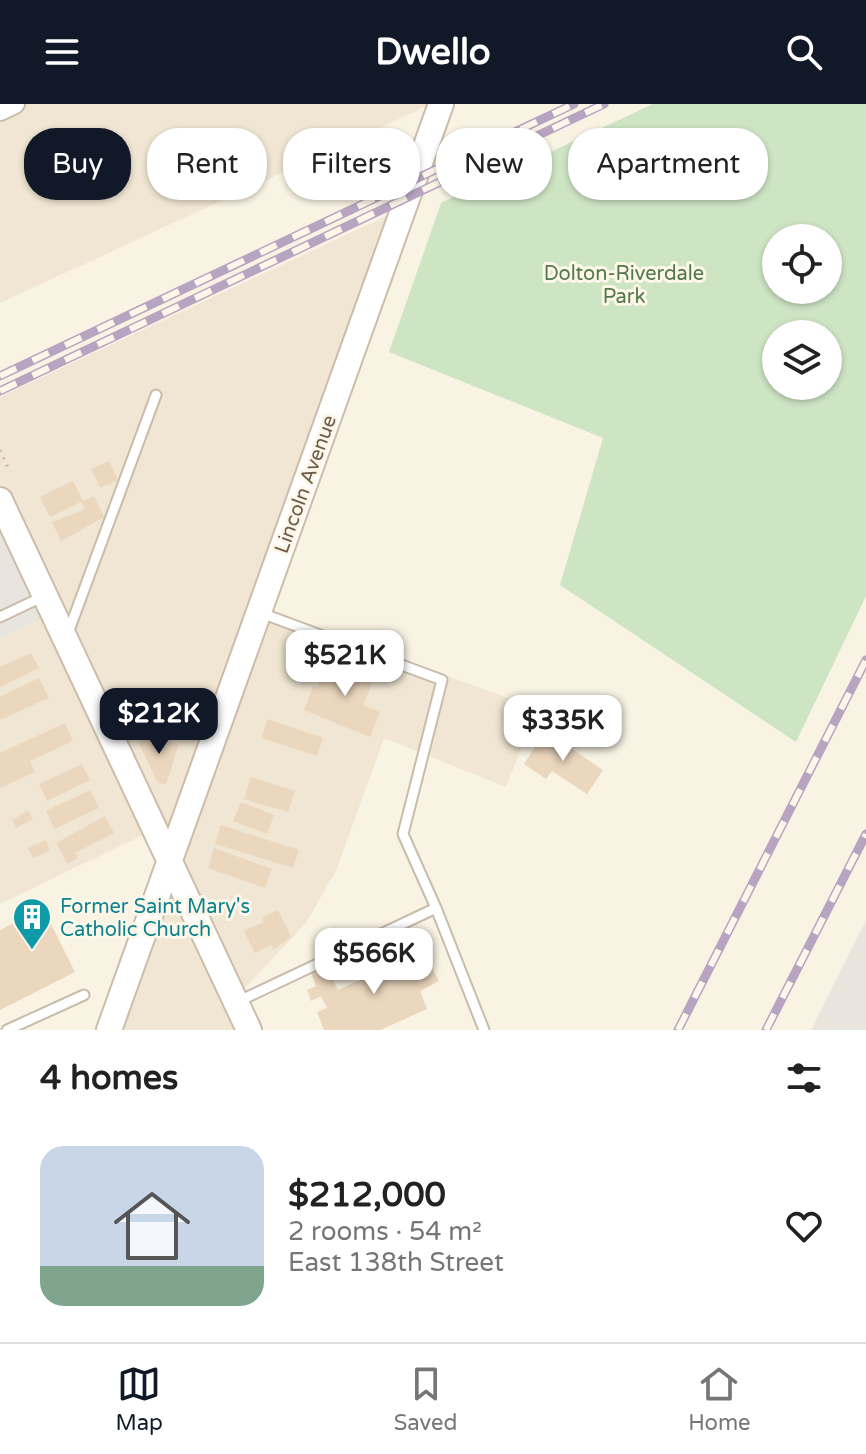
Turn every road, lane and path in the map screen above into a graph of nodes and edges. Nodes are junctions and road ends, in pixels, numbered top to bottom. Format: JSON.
{"nodes":[{"id":1,"x":15,"y":104,"type":"edge"},
{"id":2,"x":441,"y":104,"type":"edge"},
{"id":3,"x":0,"y":111,"type":"edge"},
{"id":4,"x":156,"y":395,"type":"dead end"},
{"id":5,"x":0,"y":450,"type":"edge"},
{"id":6,"x":10,"y":472,"type":"dead end"},
{"id":7,"x":0,"y":500,"type":"edge"},
{"id":8,"x":45,"y":596,"type":"junction"},
{"id":9,"x":259,"y":613,"type":"junction"},
{"id":10,"x":0,"y":617,"type":"edge"},
{"id":11,"x":66,"y":640,"type":"junction"},
{"id":12,"x":171,"y":864,"type":"junction"},
{"id":13,"x":436,"y":908,"type":"junction"},
{"id":14,"x":84,"y":995,"type":"dead end"},
{"id":15,"x":236,"y":1003,"type":"junction"},
{"id":16,"x":7,"y":1030,"type":"edge"},
{"id":17,"x":109,"y":1030,"type":"edge"},
{"id":18,"x":249,"y":1030,"type":"edge"},
{"id":19,"x":484,"y":1030,"type":"edge"}],
"edges":[{"from":1,"to":3,"type":"street"},
{"from":2,"to":9,"type":"street","name":"Lincoln Avenue"},
{"from":4,"to":11,"type":"lane"},
{"from":5,"to":6,"type":"path"},
{"from":7,"to":8,"type":"street"},
{"from":8,"to":10,"type":"lane"},
{"from":8,"to":11,"type":"street"},
{"from":9,"to":12,"type":"street","name":"Lincoln Avenue"},
{"from":9,"to":13,"type":"lane"},
{"from":11,"to":12,"type":"street"},
{"from":12,"to":15,"type":"street"},
{"from":12,"to":17,"type":"street","name":"Lincoln Avenue"},
{"from":13,"to":15,"type":"lane"},
{"from":13,"to":19,"type":"lane"},
{"from":14,"to":16,"type":"lane"},
{"from":15,"to":18,"type":"street"}]}
